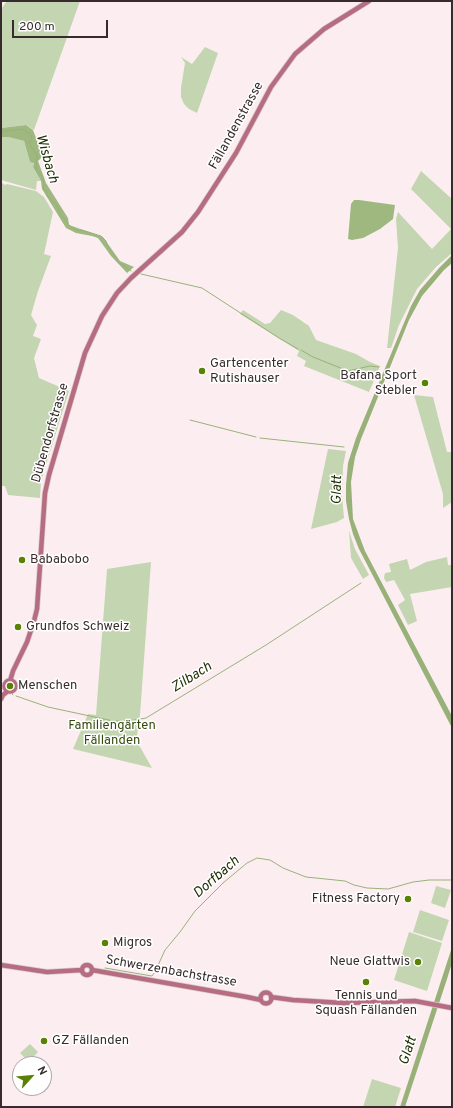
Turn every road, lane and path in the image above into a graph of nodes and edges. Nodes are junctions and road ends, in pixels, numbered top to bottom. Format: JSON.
{"nodes":[{"id":1,"x":369,"y":1,"type":"edge"},
{"id":2,"x":135,"y":274,"type":"joint"},
{"id":3,"x":10,"y":681,"type":"junction"},
{"id":4,"x":6,"y":689,"type":"junction"},
{"id":5,"x":1,"y":693,"type":"edge"},
{"id":6,"x":1,"y":699,"type":"edge"},
{"id":7,"x":1,"y":965,"type":"edge"},
{"id":8,"x":261,"y":998,"type":"junction"},
{"id":9,"x":271,"y":999,"type":"junction"},
{"id":10,"x":452,"y":1008,"type":"edge"}],
"edges":[{"from":1,"to":2,"type":"main road","name":"Fällandenstrasse"},
{"from":2,"to":3,"type":"main road","name":"Dübendorfstrasse"},
{"from":3,"to":4,"type":"main road","name":"Dübendorfstrasse"},
{"from":3,"to":4,"type":"main road","name":"Dübendorfstrasse"},
{"from":4,"to":5,"type":"main road","name":"Dübendorfstrasse"},
{"from":4,"to":6,"type":"main road","name":"Dübendorfstrasse"},
{"from":7,"to":8,"type":"main road","name":"Schwerzenbachstrasse"},
{"from":8,"to":9,"type":"main road"},
{"from":8,"to":9,"type":"main road"},
{"from":9,"to":10,"type":"main road"}]}
